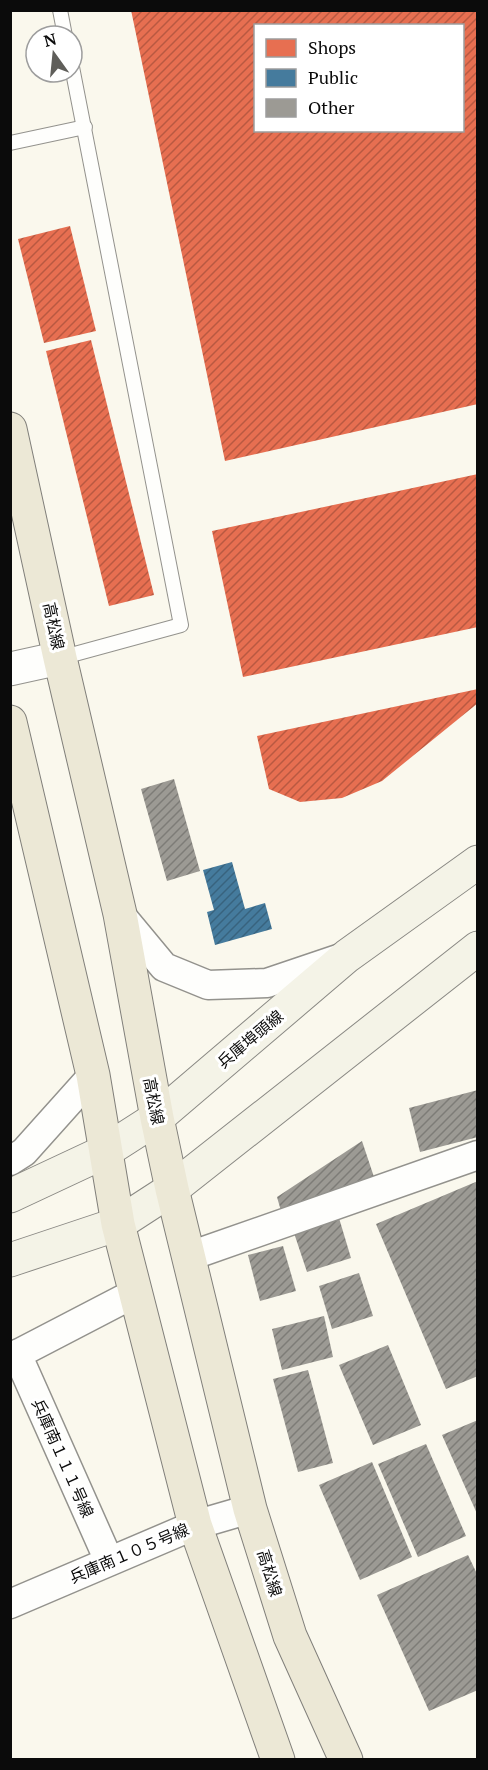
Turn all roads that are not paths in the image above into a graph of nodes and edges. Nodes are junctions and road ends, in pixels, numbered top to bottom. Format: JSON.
{"nodes":[{"id":1,"x":76,"y":84,"type":"edge"},
{"id":2,"x":85,"y":128,"type":"junction"},
{"id":3,"x":10,"y":143,"type":"edge"},
{"id":4,"x":10,"y":429,"type":"edge"},
{"id":5,"x":60,"y":658,"type":"junction"},
{"id":6,"x":10,"y":669,"type":"edge"},
{"id":7,"x":10,"y":722,"type":"edge"},
{"id":8,"x":477,"y":862,"type":"edge"},
{"id":9,"x":120,"y":914,"type":"junction"},
{"id":10,"x":477,"y":948,"type":"edge"},
{"id":11,"x":347,"y":956,"type":"junction"},
{"id":12,"x":93,"y":1075,"type":"junction"},
{"id":13,"x":157,"y":1118,"type":"junction"},
{"id":14,"x":104,"y":1152,"type":"junction"},
{"id":15,"x":477,"y":1155,"type":"edge"},
{"id":16,"x":10,"y":1161,"type":"edge"},
{"id":17,"x":172,"y":1189,"type":"junction"},
{"id":18,"x":10,"y":1196,"type":"edge"},
{"id":19,"x":118,"y":1224,"type":"junction"},
{"id":20,"x":190,"y":1256,"type":"junction"},
{"id":21,"x":10,"y":1260,"type":"edge"},
{"id":22,"x":135,"y":1293,"type":"junction"},
{"id":23,"x":14,"y":1356,"type":"edge"},
{"id":24,"x":250,"y":1509,"type":"junction"},
{"id":25,"x":195,"y":1525,"type":"junction"},
{"id":26,"x":109,"y":1561,"type":"junction"},
{"id":27,"x":10,"y":1604,"type":"edge"},
{"id":28,"x":278,"y":1760,"type":"edge"},
{"id":29,"x":346,"y":1760,"type":"edge"}],
"edges":[{"from":1,"to":2,"type":"lane"},
{"from":2,"to":3,"type":"lane"},
{"from":2,"to":5,"type":"lane"},
{"from":4,"to":5,"type":"main road","name":"高松線"},
{"from":5,"to":6,"type":"street"},
{"from":5,"to":9,"type":"main road","name":"高松線"},
{"from":7,"to":12,"type":"main road"},
{"from":8,"to":11,"type":"main road","name":"兵庫埠頭線"},
{"from":9,"to":11,"type":"street"},
{"from":9,"to":13,"type":"main road","name":"高松線"},
{"from":10,"to":17,"type":"main road"},
{"from":11,"to":13,"type":"main road","name":"兵庫埠頭線"},
{"from":12,"to":14,"type":"main road"},
{"from":12,"to":16,"type":"street"},
{"from":13,"to":14,"type":"main road","name":"兵庫埠頭線"},
{"from":13,"to":17,"type":"main road","name":"高松線"},
{"from":14,"to":18,"type":"main road","name":"兵庫埠頭線"},
{"from":14,"to":19,"type":"main road"},
{"from":15,"to":20,"type":"street"},
{"from":17,"to":19,"type":"main road"},
{"from":17,"to":20,"type":"main road","name":"高松線"},
{"from":19,"to":21,"type":"main road"},
{"from":19,"to":22,"type":"main road"},
{"from":20,"to":24,"type":"main road","name":"高松線"},
{"from":22,"to":23,"type":"street"},
{"from":22,"to":25,"type":"main road"},
{"from":23,"to":26,"type":"street","name":"兵庫南１１１号線"},
{"from":24,"to":25,"type":"street","name":"兵庫南１０５号線"},
{"from":24,"to":29,"type":"main road","name":"高松線"},
{"from":25,"to":26,"type":"street","name":"兵庫南１０５号線"},
{"from":25,"to":28,"type":"main road"},
{"from":26,"to":27,"type":"street","name":"兵庫南１０５号線"}]}
